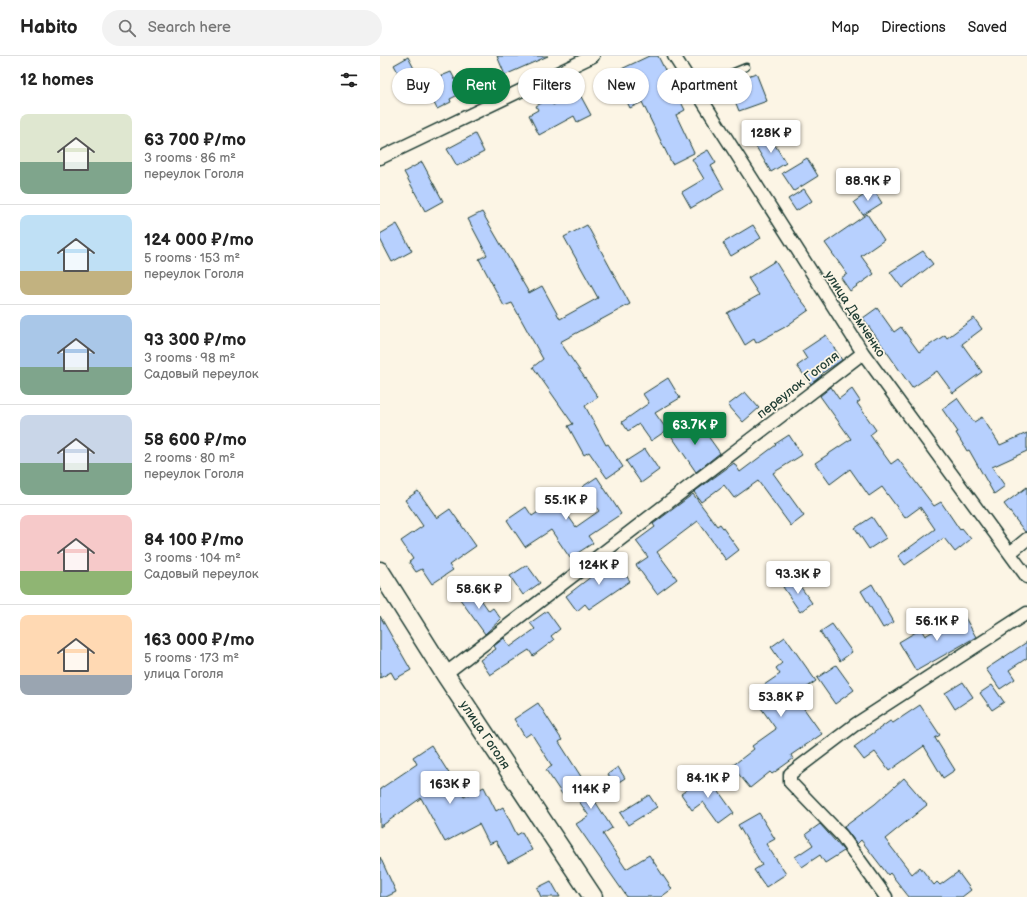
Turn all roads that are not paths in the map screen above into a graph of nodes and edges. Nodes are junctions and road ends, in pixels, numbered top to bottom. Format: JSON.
{"nodes":[{"id":1,"x":593,"y":56,"type":"edge"},
{"id":2,"x":674,"y":56,"type":"edge"},
{"id":3,"x":682,"y":68,"type":"edge"},
{"id":4,"x":704,"y":104,"type":"edge"},
{"id":5,"x":380,"y":158,"type":"edge"},
{"id":6,"x":863,"y":353,"type":"junction"},
{"id":7,"x":1027,"y":539,"type":"edge"},
{"id":8,"x":1010,"y":553,"type":"junction"},
{"id":9,"x":380,"y":571,"type":"edge"},
{"id":10,"x":1027,"y":577,"type":"edge"},
{"id":11,"x":1027,"y":613,"type":"edge"},
{"id":12,"x":445,"y":674,"type":"junction"},
{"id":13,"x":593,"y":897,"type":"edge"},
{"id":14,"x":886,"y":897,"type":"edge"}],
"edges":[{"from":1,"to":5,"type":"street"},
{"from":2,"to":3,"type":"street","name":"улица Демченко"},
{"from":4,"to":6,"type":"street","name":"улица Демченко"},
{"from":6,"to":8,"type":"street","name":"улица Демченко"},
{"from":6,"to":12,"type":"street","name":"переулок Гоголя"},
{"from":7,"to":8,"type":"street"},
{"from":8,"to":10,"type":"street","name":"улица Демченко"},
{"from":9,"to":12,"type":"main road","name":"улица Гоголя"},
{"from":11,"to":14,"type":"street"},
{"from":12,"to":13,"type":"main road","name":"улица Гоголя"}]}
